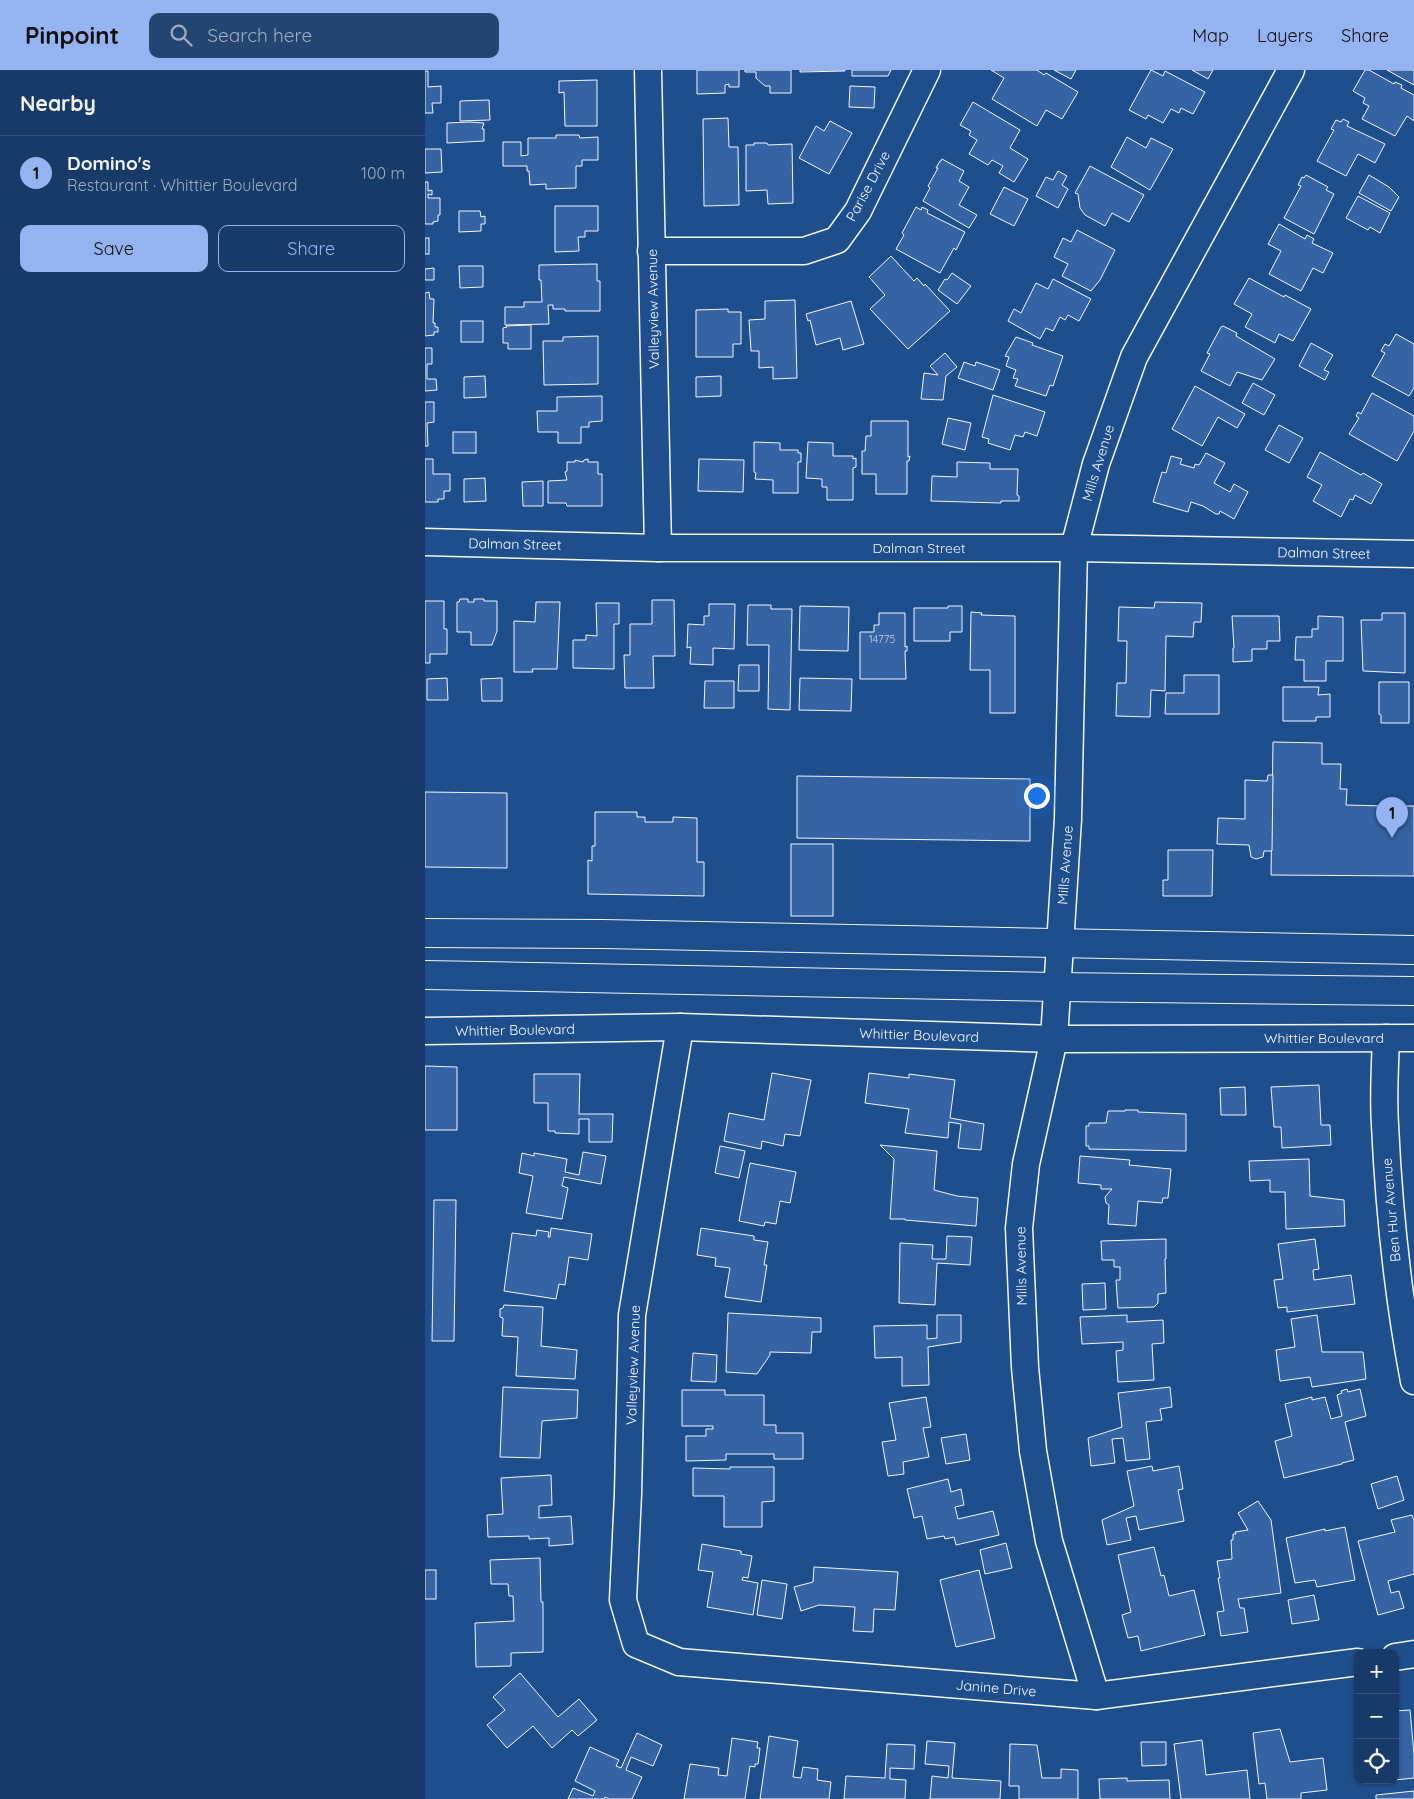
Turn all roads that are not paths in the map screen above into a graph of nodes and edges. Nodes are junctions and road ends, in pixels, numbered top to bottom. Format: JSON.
{"nodes":[{"id":1,"x":648,"y":70,"type":"edge"},
{"id":2,"x":927,"y":70,"type":"edge"},
{"id":3,"x":1291,"y":70,"type":"edge"},
{"id":4,"x":651,"y":251,"type":"junction"},
{"id":5,"x":425,"y":542,"type":"edge"},
{"id":6,"x":658,"y":548,"type":"junction"},
{"id":7,"x":1074,"y":548,"type":"junction"},
{"id":8,"x":1414,"y":554,"type":"edge"},
{"id":9,"x":425,"y":933,"type":"edge"},
{"id":10,"x":1059,"y":943,"type":"junction"},
{"id":11,"x":1414,"y":950,"type":"edge"},
{"id":12,"x":425,"y":975,"type":"edge"},
{"id":13,"x":1057,"y":987,"type":"junction"},
{"id":14,"x":1414,"y":991,"type":"edge"},
{"id":15,"x":680,"y":1028,"type":"junction"},
{"id":16,"x":425,"y":1031,"type":"edge"},
{"id":17,"x":1386,"y":1038,"type":"junction"},
{"id":18,"x":1414,"y":1038,"type":"edge"},
{"id":19,"x":1054,"y":1039,"type":"junction"},
{"id":20,"x":1414,"y":1381,"type":"edge"},
{"id":21,"x":636,"y":1644,"type":"joint"},
{"id":22,"x":1414,"y":1654,"type":"edge"},
{"id":23,"x":1399,"y":1656,"type":"edge"},
{"id":24,"x":1354,"y":1663,"type":"edge"},
{"id":25,"x":1096,"y":1696,"type":"junction"}],
"edges":[{"from":1,"to":4,"type":"street","name":"Valleyview Avenue"},
{"from":2,"to":4,"type":"street","name":"Parise Drive"},
{"from":3,"to":7,"type":"street","name":"Mills Avenue"},
{"from":4,"to":6,"type":"street","name":"Valleyview Avenue"},
{"from":5,"to":6,"type":"street","name":"Dalman Street"},
{"from":6,"to":7,"type":"street","name":"Dalman Street"},
{"from":7,"to":8,"type":"street","name":"Dalman Street"},
{"from":7,"to":10,"type":"street","name":"Mills Avenue"},
{"from":9,"to":10,"type":"main road"},
{"from":10,"to":11,"type":"main road"},
{"from":10,"to":13,"type":"street","name":"Mills Avenue"},
{"from":12,"to":13,"type":"main road"},
{"from":13,"to":14,"type":"main road"},
{"from":13,"to":19,"type":"street","name":"Mills Avenue"},
{"from":15,"to":16,"type":"street","name":"Whittier Boulevard"},
{"from":15,"to":19,"type":"street","name":"Whittier Boulevard"},
{"from":15,"to":21,"type":"street","name":"Valleyview Avenue"},
{"from":17,"to":18,"type":"street","name":"Whittier Boulevard"},
{"from":17,"to":19,"type":"street","name":"Whittier Boulevard"},
{"from":17,"to":20,"type":"street","name":"Ben Hur Avenue"},
{"from":19,"to":25,"type":"street","name":"Mills Avenue"},
{"from":21,"to":25,"type":"street","name":"Janine Drive"},
{"from":22,"to":23,"type":"street"},
{"from":24,"to":25,"type":"street","name":"Janine Drive"}]}
